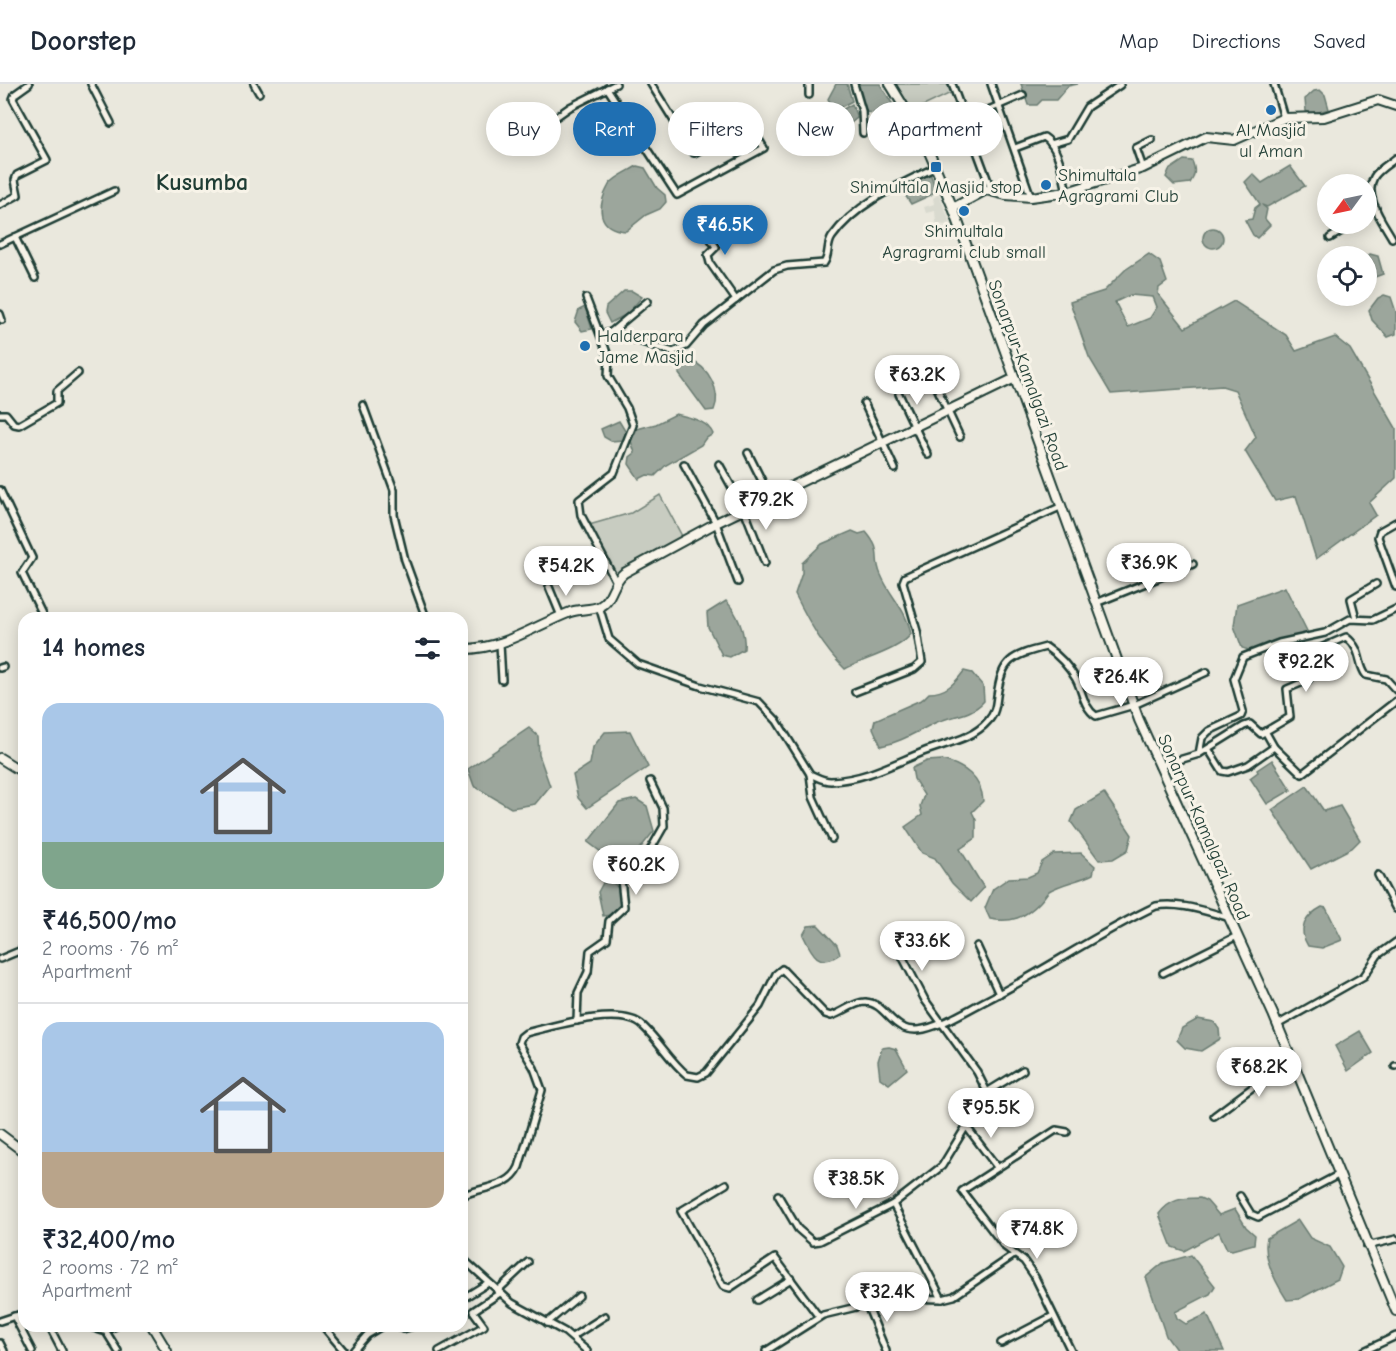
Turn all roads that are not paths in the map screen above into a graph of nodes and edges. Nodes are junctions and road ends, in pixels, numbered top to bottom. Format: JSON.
{"nodes":[{"id":1,"x":29,"y":84,"type":"edge"},
{"id":2,"x":91,"y":84,"type":"edge"},
{"id":3,"x":254,"y":84,"type":"edge"},
{"id":4,"x":616,"y":84,"type":"edge"},
{"id":5,"x":651,"y":84,"type":"edge"},
{"id":6,"x":808,"y":84,"type":"edge"},
{"id":7,"x":854,"y":84,"type":"edge"},
{"id":8,"x":890,"y":84,"type":"edge"},
{"id":9,"x":952,"y":84,"type":"edge"},
{"id":10,"x":991,"y":84,"type":"edge"},
{"id":11,"x":1274,"y":84,"type":"edge"},
{"id":12,"x":1120,"y":85,"type":"edge"},
{"id":13,"x":607,"y":88,"type":"junction"},
{"id":14,"x":259,"y":93,"type":"dead end"},
{"id":15,"x":1023,"y":94,"type":"dead end"},
{"id":16,"x":809,"y":95,"type":"dead end"},
{"id":17,"x":901,"y":102,"type":"edge"},
{"id":18,"x":959,"y":102,"type":"edge"},
{"id":19,"x":998,"y":102,"type":"edge"},
{"id":20,"x":1003,"y":102,"type":"edge"},
{"id":21,"x":1396,"y":106,"type":"edge"},
{"id":22,"x":561,"y":113,"type":"edge"},
{"id":23,"x":1003,"y":115,"type":"edge"},
{"id":24,"x":1284,"y":118,"type":"junction"},
{"id":25,"x":111,"y":123,"type":"dead end"},
{"id":26,"x":863,"y":133,"type":"dead end"},
{"id":27,"x":1152,"y":140,"type":"dead end"},
{"id":28,"x":1051,"y":144,"type":"junction"},
{"id":29,"x":1015,"y":148,"type":"junction"},
{"id":30,"x":931,"y":156,"type":"edge"},
{"id":31,"x":979,"y":156,"type":"edge"},
{"id":32,"x":1396,"y":158,"type":"edge"},
{"id":33,"x":936,"y":167,"type":"junction"},
{"id":34,"x":1143,"y":168,"type":"junction"},
{"id":35,"x":1377,"y":175,"type":"edge"},
{"id":36,"x":991,"y":189,"type":"junction"},
{"id":37,"x":114,"y":191,"type":"dead end"},
{"id":38,"x":1067,"y":192,"type":"junction"},
{"id":39,"x":1031,"y":197,"type":"junction"},
{"id":40,"x":0,"y":205,"type":"edge"},
{"id":41,"x":953,"y":208,"type":"junction"},
{"id":42,"x":1377,"y":210,"type":"edge"},
{"id":43,"x":701,"y":224,"type":"dead end"},
{"id":44,"x":1337,"y":234,"type":"edge"},
{"id":45,"x":15,"y":237,"type":"junction"},
{"id":46,"x":1330,"y":238,"type":"dead end"},
{"id":47,"x":1392,"y":238,"type":"dead end"},
{"id":48,"x":0,"y":244,"type":"edge"},
{"id":49,"x":35,"y":278,"type":"dead end"},
{"id":50,"x":586,"y":298,"type":"dead end"},
{"id":51,"x":736,"y":300,"type":"junction"},
{"id":52,"x":648,"y":301,"type":"dead end"},
{"id":53,"x":611,"y":332,"type":"junction"},
{"id":54,"x":601,"y":335,"type":"junction"},
{"id":55,"x":78,"y":373,"type":"dead end"},
{"id":56,"x":930,"y":373,"type":"dead end"},
{"id":57,"x":1013,"y":379,"type":"junction"},
{"id":58,"x":899,"y":394,"type":"dead end"},
{"id":59,"x":864,"y":403,"type":"dead end"},
{"id":60,"x":363,"y":405,"type":"dead end"},
{"id":61,"x":948,"y":411,"type":"junction"},
{"id":62,"x":0,"y":414,"type":"edge"},
{"id":63,"x":914,"y":427,"type":"junction"},
{"id":64,"x":960,"y":437,"type":"dead end"},
{"id":65,"x":882,"y":442,"type":"junction"},
{"id":66,"x":748,"y":453,"type":"dead end"},
{"id":67,"x":927,"y":455,"type":"dead end"},
{"id":68,"x":684,"y":464,"type":"dead end"},
{"id":69,"x":719,"y":464,"type":"dead end"},
{"id":70,"x":895,"y":469,"type":"dead end"},
{"id":71,"x":0,"y":490,"type":"edge"},
{"id":72,"x":770,"y":497,"type":"junction"},
{"id":73,"x":1060,"y":507,"type":"junction"},
{"id":74,"x":744,"y":509,"type":"junction"},
{"id":75,"x":1396,"y":522,"type":"edge"},
{"id":76,"x":716,"y":523,"type":"junction"},
{"id":77,"x":765,"y":563,"type":"dead end"},
{"id":78,"x":1193,"y":564,"type":"dead end"},
{"id":79,"x":615,"y":580,"type":"junction"},
{"id":80,"x":738,"y":582,"type":"dead end"},
{"id":81,"x":1376,"y":584,"type":"dead end"},
{"id":82,"x":549,"y":587,"type":"dead end"},
{"id":83,"x":1396,"y":587,"type":"edge"},
{"id":84,"x":1096,"y":603,"type":"junction"},
{"id":85,"x":599,"y":606,"type":"junction"},
{"id":86,"x":1396,"y":609,"type":"edge"},
{"id":87,"x":41,"y":612,"type":"edge"},
{"id":88,"x":424,"y":612,"type":"edge"},
{"id":89,"x":561,"y":616,"type":"junction"},
{"id":90,"x":1356,"y":618,"type":"junction"},
{"id":91,"x":500,"y":644,"type":"junction"},
{"id":92,"x":468,"y":648,"type":"edge"},
{"id":93,"x":1207,"y":672,"type":"dead end"},
{"id":94,"x":502,"y":680,"type":"dead end"},
{"id":95,"x":1396,"y":690,"type":"edge"},
{"id":96,"x":855,"y":692,"type":"dead end"},
{"id":97,"x":1396,"y":701,"type":"edge"},
{"id":98,"x":1134,"y":705,"type":"junction"},
{"id":99,"x":1265,"y":731,"type":"junction"},
{"id":100,"x":1274,"y":747,"type":"junction"},
{"id":101,"x":1209,"y":750,"type":"junction"},
{"id":102,"x":1199,"y":754,"type":"junction"},
{"id":103,"x":0,"y":758,"type":"edge"},
{"id":104,"x":1160,"y":766,"type":"junction"},
{"id":105,"x":18,"y":768,"type":"edge"},
{"id":106,"x":810,"y":774,"type":"junction"},
{"id":107,"x":650,"y":781,"type":"dead end"},
{"id":108,"x":832,"y":839,"type":"dead end"},
{"id":109,"x":1378,"y":875,"type":"dead end"},
{"id":110,"x":1396,"y":909,"type":"edge"},
{"id":111,"x":1227,"y":917,"type":"junction"},
{"id":112,"x":889,"y":931,"type":"dead end"},
{"id":113,"x":1237,"y":936,"type":"junction"},
{"id":114,"x":1396,"y":942,"type":"edge"},
{"id":115,"x":977,"y":946,"type":"dead end"},
{"id":116,"x":18,"y":952,"type":"edge"},
{"id":117,"x":0,"y":959,"type":"edge"},
{"id":118,"x":1163,"y":973,"type":"dead end"},
{"id":119,"x":999,"y":994,"type":"junction"},
{"id":120,"x":577,"y":1021,"type":"junction"},
{"id":121,"x":942,"y":1022,"type":"junction"},
{"id":122,"x":1277,"y":1025,"type":"junction"},
{"id":123,"x":1293,"y":1064,"type":"junction"},
{"id":124,"x":1023,"y":1070,"type":"dead end"},
{"id":125,"x":987,"y":1092,"type":"junction"},
{"id":126,"x":1215,"y":1116,"type":"dead end"},
{"id":127,"x":966,"y":1126,"type":"junction"},
{"id":128,"x":1067,"y":1132,"type":"dead end"},
{"id":129,"x":0,"y":1134,"type":"edge"},
{"id":130,"x":18,"y":1148,"type":"edge"},
{"id":131,"x":997,"y":1167,"type":"junction"},
{"id":132,"x":1338,"y":1175,"type":"junction"},
{"id":133,"x":726,"y":1184,"type":"dead end"},
{"id":134,"x":468,"y":1194,"type":"edge"},
{"id":135,"x":778,"y":1195,"type":"dead end"},
{"id":136,"x":1240,"y":1196,"type":"dead end"},
{"id":137,"x":893,"y":1204,"type":"junction"},
{"id":138,"x":1396,"y":1239,"type":"edge"},
{"id":139,"x":1367,"y":1246,"type":"junction"},
{"id":140,"x":1014,"y":1256,"type":"junction"},
{"id":141,"x":528,"y":1262,"type":"dead end"},
{"id":142,"x":468,"y":1264,"type":"edge"},
{"id":143,"x":791,"y":1279,"type":"junction"},
{"id":144,"x":488,"y":1283,"type":"junction"},
{"id":145,"x":498,"y":1292,"type":"junction"},
{"id":146,"x":468,"y":1295,"type":"edge"},
{"id":147,"x":579,"y":1296,"type":"dead end"},
{"id":148,"x":942,"y":1299,"type":"junction"},
{"id":149,"x":757,"y":1300,"type":"dead end"},
{"id":150,"x":867,"y":1305,"type":"junction"},
{"id":151,"x":1396,"y":1311,"type":"edge"},
{"id":152,"x":18,"y":1315,"type":"edge"},
{"id":153,"x":15,"y":1316,"type":"junction"},
{"id":154,"x":605,"y":1316,"type":"dead end"},
{"id":155,"x":1053,"y":1316,"type":"junction"},
{"id":156,"x":819,"y":1317,"type":"junction"},
{"id":157,"x":0,"y":1321,"type":"edge"},
{"id":158,"x":18,"y":1322,"type":"edge"},
{"id":159,"x":547,"y":1323,"type":"junction"},
{"id":160,"x":23,"y":1332,"type":"edge"},
{"id":161,"x":52,"y":1332,"type":"edge"},
{"id":162,"x":106,"y":1332,"type":"edge"},
{"id":163,"x":156,"y":1332,"type":"edge"},
{"id":164,"x":328,"y":1332,"type":"edge"},
{"id":165,"x":371,"y":1332,"type":"edge"},
{"id":166,"x":1396,"y":1335,"type":"edge"},
{"id":167,"x":572,"y":1337,"type":"junction"},
{"id":168,"x":0,"y":1342,"type":"edge"},
{"id":169,"x":1001,"y":1343,"type":"dead end"},
{"id":170,"x":4,"y":1351,"type":"edge"},
{"id":171,"x":32,"y":1351,"type":"edge"},
{"id":172,"x":62,"y":1351,"type":"edge"},
{"id":173,"x":118,"y":1351,"type":"edge"},
{"id":174,"x":167,"y":1351,"type":"edge"},
{"id":175,"x":344,"y":1351,"type":"edge"},
{"id":176,"x":353,"y":1351,"type":"edge"},
{"id":177,"x":439,"y":1351,"type":"edge"},
{"id":178,"x":587,"y":1351,"type":"edge"},
{"id":179,"x":766,"y":1351,"type":"edge"},
{"id":180,"x":886,"y":1351,"type":"edge"},
{"id":181,"x":1071,"y":1351,"type":"edge"},
{"id":182,"x":1364,"y":1351,"type":"edge"}],
"edges":[{"from":1,"to":40,"type":"street"},
{"from":2,"to":25,"type":"street"},
{"from":3,"to":14,"type":"street"},
{"from":4,"to":13,"type":"street"},
{"from":5,"to":13,"type":"street"},
{"from":6,"to":16,"type":"street"},
{"from":7,"to":26,"type":"street"},
{"from":8,"to":17,"type":"main road","name":"Sonarpur-Kamalgazi Road"},
{"from":9,"to":18,"type":"street"},
{"from":10,"to":19,"type":"street"},
{"from":11,"to":24,"type":"street"},
{"from":12,"to":28,"type":"street"},
{"from":13,"to":22,"type":"street"},
{"from":15,"to":20,"type":"street"},
{"from":21,"to":24,"type":"main road"},
{"from":23,"to":29,"type":"street"},
{"from":24,"to":34,"type":"main road"},
{"from":27,"to":34,"type":"street"},
{"from":28,"to":29,"type":"street"},
{"from":28,"to":38,"type":"street"},
{"from":29,"to":39,"type":"street"},
{"from":30,"to":33,"type":"main road","name":"Sonarpur-Kamalgazi Road"},
{"from":31,"to":36,"type":"street"},
{"from":32,"to":35,"type":"street"},
{"from":33,"to":41,"type":"main road","name":"Sonarpur-Kamalgazi Road"},
{"from":33,"to":51,"type":"street"},
{"from":34,"to":38,"type":"main road"},
{"from":36,"to":39,"type":"main road"},
{"from":36,"to":41,"type":"main road"},
{"from":37,"to":45,"type":"street"},
{"from":38,"to":39,"type":"main road"},
{"from":41,"to":57,"type":"main road","name":"Sonarpur-Kamalgazi Road"},
{"from":42,"to":47,"type":"street"},
{"from":43,"to":51,"type":"street"},
{"from":44,"to":46,"type":"street"},
{"from":45,"to":48,"type":"street"},
{"from":45,"to":49,"type":"street"},
{"from":50,"to":54,"type":"street"},
{"from":51,"to":53,"type":"street"},
{"from":52,"to":53,"type":"street"},
{"from":53,"to":54,"type":"street"},
{"from":54,"to":79,"type":"street"},
{"from":55,"to":62,"type":"street"},
{"from":56,"to":61,"type":"street"},
{"from":57,"to":61,"type":"main road"},
{"from":57,"to":73,"type":"main road","name":"Sonarpur-Kamalgazi Road"},
{"from":58,"to":63,"type":"street"},
{"from":59,"to":65,"type":"street"},
{"from":60,"to":88,"type":"street"},
{"from":61,"to":63,"type":"main road"},
{"from":61,"to":64,"type":"street"},
{"from":63,"to":65,"type":"main road"},
{"from":63,"to":67,"type":"street"},
{"from":65,"to":70,"type":"street"},
{"from":65,"to":72,"type":"main road"},
{"from":66,"to":72,"type":"street"},
{"from":68,"to":76,"type":"street"},
{"from":69,"to":74,"type":"street"},
{"from":71,"to":87,"type":"street"},
{"from":72,"to":74,"type":"main road"},
{"from":73,"to":84,"type":"main road","name":"Sonarpur-Kamalgazi Road"},
{"from":73,"to":96,"type":"street"},
{"from":74,"to":76,"type":"main road"},
{"from":74,"to":77,"type":"street"},
{"from":75,"to":83,"type":"street"},
{"from":76,"to":79,"type":"main road"},
{"from":76,"to":80,"type":"street"},
{"from":78,"to":84,"type":"street"},
{"from":79,"to":85,"type":"main road"},
{"from":81,"to":90,"type":"street"},
{"from":82,"to":89,"type":"street"},
{"from":84,"to":98,"type":"main road","name":"Sonarpur-Kamalgazi Road"},
{"from":85,"to":89,"type":"main road"},
{"from":85,"to":106,"type":"street"},
{"from":86,"to":90,"type":"street"},
{"from":89,"to":91,"type":"main road"},
{"from":90,"to":102,"type":"street"},
{"from":91,"to":92,"type":"main road"},
{"from":91,"to":94,"type":"street"},
{"from":93,"to":98,"type":"street"},
{"from":95,"to":99,"type":"street"},
{"from":97,"to":100,"type":"street"},
{"from":98,"to":104,"type":"main road","name":"Sonarpur-Kamalgazi Road"},
{"from":98,"to":106,"type":"street"},
{"from":99,"to":100,"type":"street"},
{"from":99,"to":101,"type":"street"},
{"from":100,"to":101,"type":"street"},
{"from":101,"to":102,"type":"street"},
{"from":102,"to":104,"type":"street"},
{"from":103,"to":105,"type":"main road"},
{"from":104,"to":111,"type":"main road","name":"Sonarpur-Kamalgazi Road"},
{"from":106,"to":108,"type":"street"},
{"from":107,"to":120,"type":"street"},
{"from":109,"to":110,"type":"street"},
{"from":111,"to":113,"type":"main road","name":"Sonarpur-Kamalgazi Road"},
{"from":111,"to":119,"type":"street"},
{"from":112,"to":121,"type":"street"},
{"from":113,"to":118,"type":"street"},
{"from":113,"to":122,"type":"main road","name":"Sonarpur-Kamalgazi Road"},
{"from":114,"to":122,"type":"street"},
{"from":115,"to":119,"type":"street"},
{"from":116,"to":117,"type":"street"},
{"from":119,"to":121,"type":"street"},
{"from":120,"to":121,"type":"street"},
{"from":120,"to":134,"type":"street"},
{"from":121,"to":125,"type":"street"},
{"from":122,"to":123,"type":"main road","name":"Sonarpur-Kamalgazi Road"},
{"from":123,"to":126,"type":"street"},
{"from":123,"to":132,"type":"main road","name":"Sonarpur-Kamalgazi Road"},
{"from":124,"to":125,"type":"street"},
{"from":125,"to":127,"type":"street"},
{"from":127,"to":131,"type":"street"},
{"from":127,"to":137,"type":"street"},
{"from":128,"to":131,"type":"street"},
{"from":129,"to":130,"type":"main road"},
{"from":131,"to":140,"type":"street"},
{"from":132,"to":136,"type":"street"},
{"from":132,"to":139,"type":"main road","name":"Sonarpur-Kamalgazi Road"},
{"from":133,"to":143,"type":"street"},
{"from":135,"to":137,"type":"street"},
{"from":137,"to":148,"type":"street"},
{"from":138,"to":139,"type":"street"},
{"from":139,"to":151,"type":"main road","name":"Sonarpur-Kamalgazi Road"},
{"from":140,"to":148,"type":"street"},
{"from":140,"to":155,"type":"street"},
{"from":141,"to":145,"type":"street"},
{"from":142,"to":144,"type":"street"},
{"from":143,"to":149,"type":"street"},
{"from":143,"to":156,"type":"street"},
{"from":144,"to":145,"type":"street"},
{"from":144,"to":146,"type":"street"},
{"from":145,"to":159,"type":"street"},
{"from":145,"to":177,"type":"street"},
{"from":147,"to":159,"type":"street"},
{"from":148,"to":150,"type":"street"},
{"from":150,"to":156,"type":"street"},
{"from":150,"to":180,"type":"street"},
{"from":152,"to":153,"type":"street"},
{"from":153,"to":157,"type":"street"},
{"from":153,"to":158,"type":"street"},
{"from":154,"to":167,"type":"street"},
{"from":155,"to":169,"type":"street"},
{"from":155,"to":181,"type":"street"},
{"from":156,"to":179,"type":"street"},
{"from":159,"to":167,"type":"street"},
{"from":160,"to":171,"type":"street"},
{"from":161,"to":172,"type":"street"},
{"from":162,"to":173,"type":"street"},
{"from":163,"to":174,"type":"main road"},
{"from":164,"to":175,"type":"street"},
{"from":165,"to":176,"type":"street"},
{"from":166,"to":182,"type":"street"},
{"from":167,"to":178,"type":"street"},
{"from":168,"to":170,"type":"street"}]}
